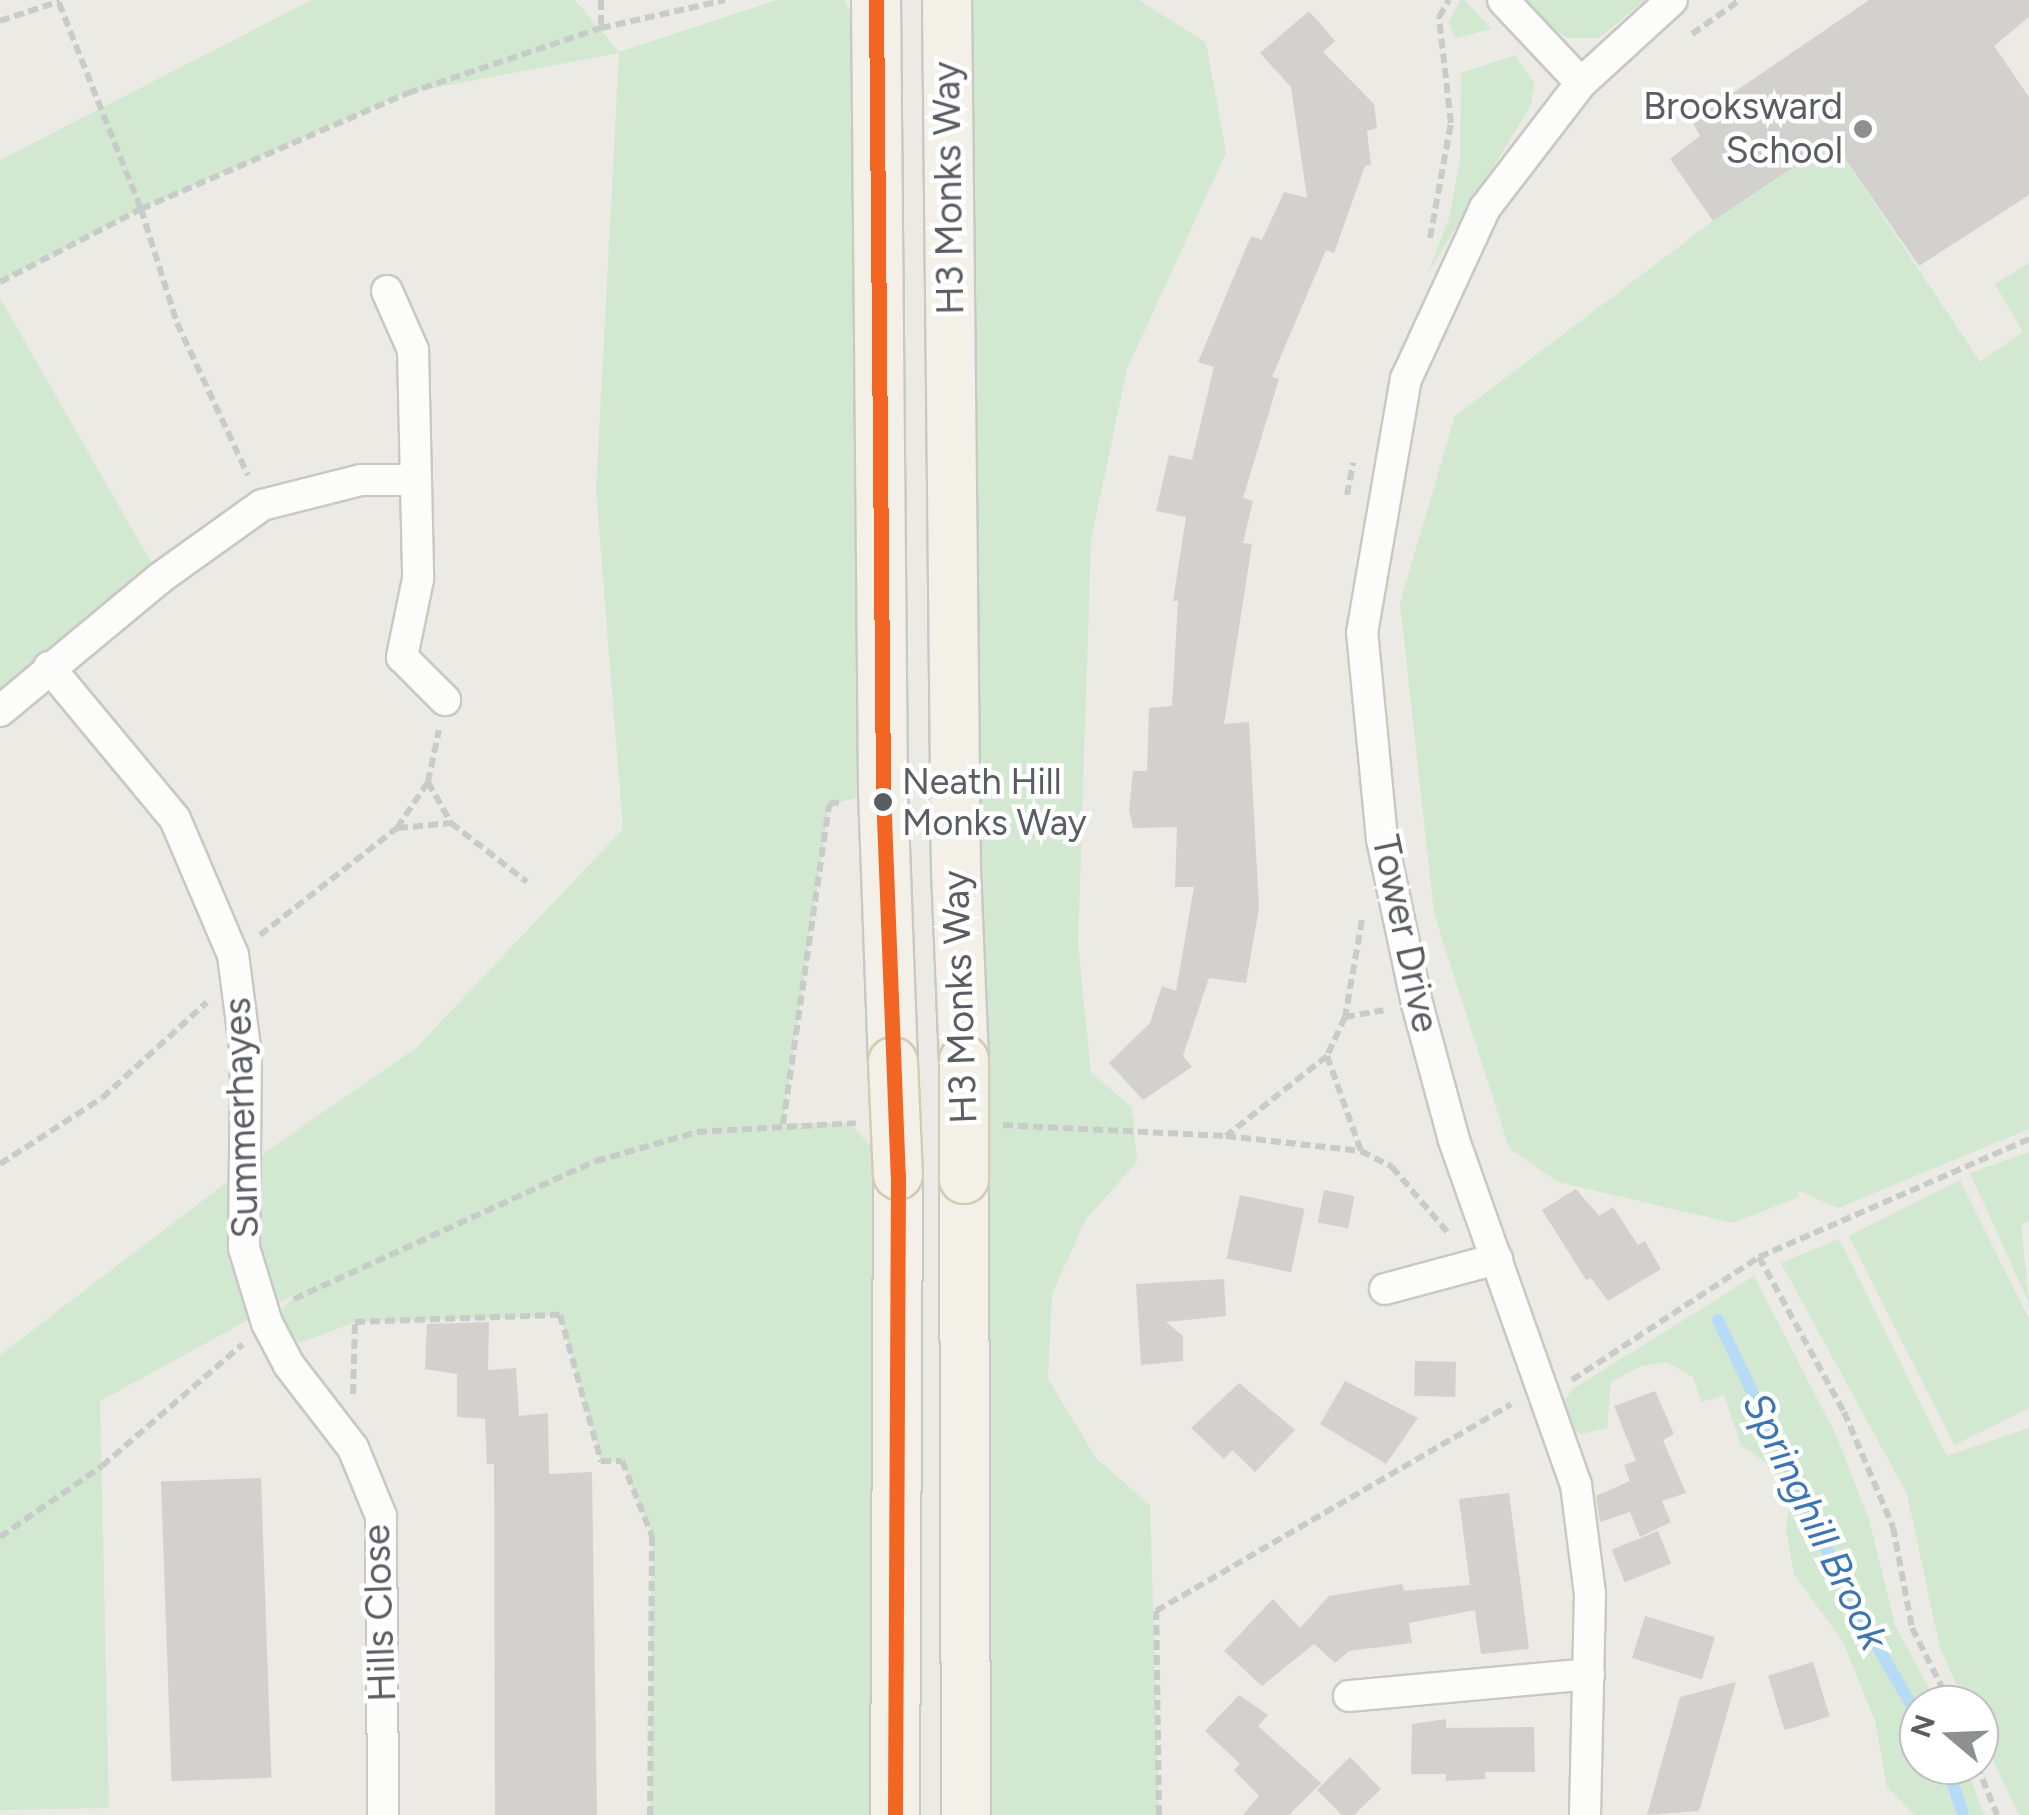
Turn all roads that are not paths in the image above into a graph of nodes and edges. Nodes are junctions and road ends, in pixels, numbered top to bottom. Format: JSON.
{"nodes":[{"id":1,"x":876,"y":0,"type":"edge"},
{"id":2,"x":1503,"y":0,"type":"edge"},
{"id":3,"x":1672,"y":0,"type":"edge"},
{"id":4,"x":947,"y":18,"type":"edge"},
{"id":5,"x":1580,"y":83,"type":"junction"},
{"id":6,"x":387,"y":291,"type":"dead end"},
{"id":7,"x":415,"y":480,"type":"junction"},
{"id":8,"x":49,"y":667,"type":"junction"},
{"id":9,"x":445,"y":700,"type":"dead end"},
{"id":10,"x":0,"y":711,"type":"edge"},
{"id":11,"x":1497,"y":1259,"type":"junction"},
{"id":12,"x":1385,"y":1289,"type":"dead end"},
{"id":13,"x":266,"y":1323,"type":"joint"},
{"id":14,"x":1590,"y":1674,"type":"junction"},
{"id":15,"x":1349,"y":1696,"type":"dead end"},
{"id":16,"x":383,"y":1815,"type":"edge"},
{"id":17,"x":895,"y":1815,"type":"edge"},
{"id":18,"x":966,"y":1815,"type":"edge"},
{"id":19,"x":1586,"y":1815,"type":"edge"}],
"edges":[{"from":1,"to":17,"type":"main road","name":"H3 Monks Way","bridge":true},
{"from":2,"to":5,"type":"street"},
{"from":3,"to":5,"type":"street","name":"Tower Drive"},
{"from":4,"to":18,"type":"main road","name":"H3 Monks Way","bridge":true},
{"from":5,"to":11,"type":"street","name":"Tower Drive"},
{"from":6,"to":7,"type":"street"},
{"from":7,"to":8,"type":"street"},
{"from":7,"to":9,"type":"street"},
{"from":8,"to":10,"type":"street"},
{"from":8,"to":13,"type":"street","name":"Summerhayes"},
{"from":11,"to":12,"type":"street"},
{"from":11,"to":14,"type":"street","name":"Tower Drive"},
{"from":13,"to":16,"type":"street","name":"Hills Close"},
{"from":14,"to":15,"type":"street"},
{"from":14,"to":19,"type":"street","name":"Tower Drive"}]}
